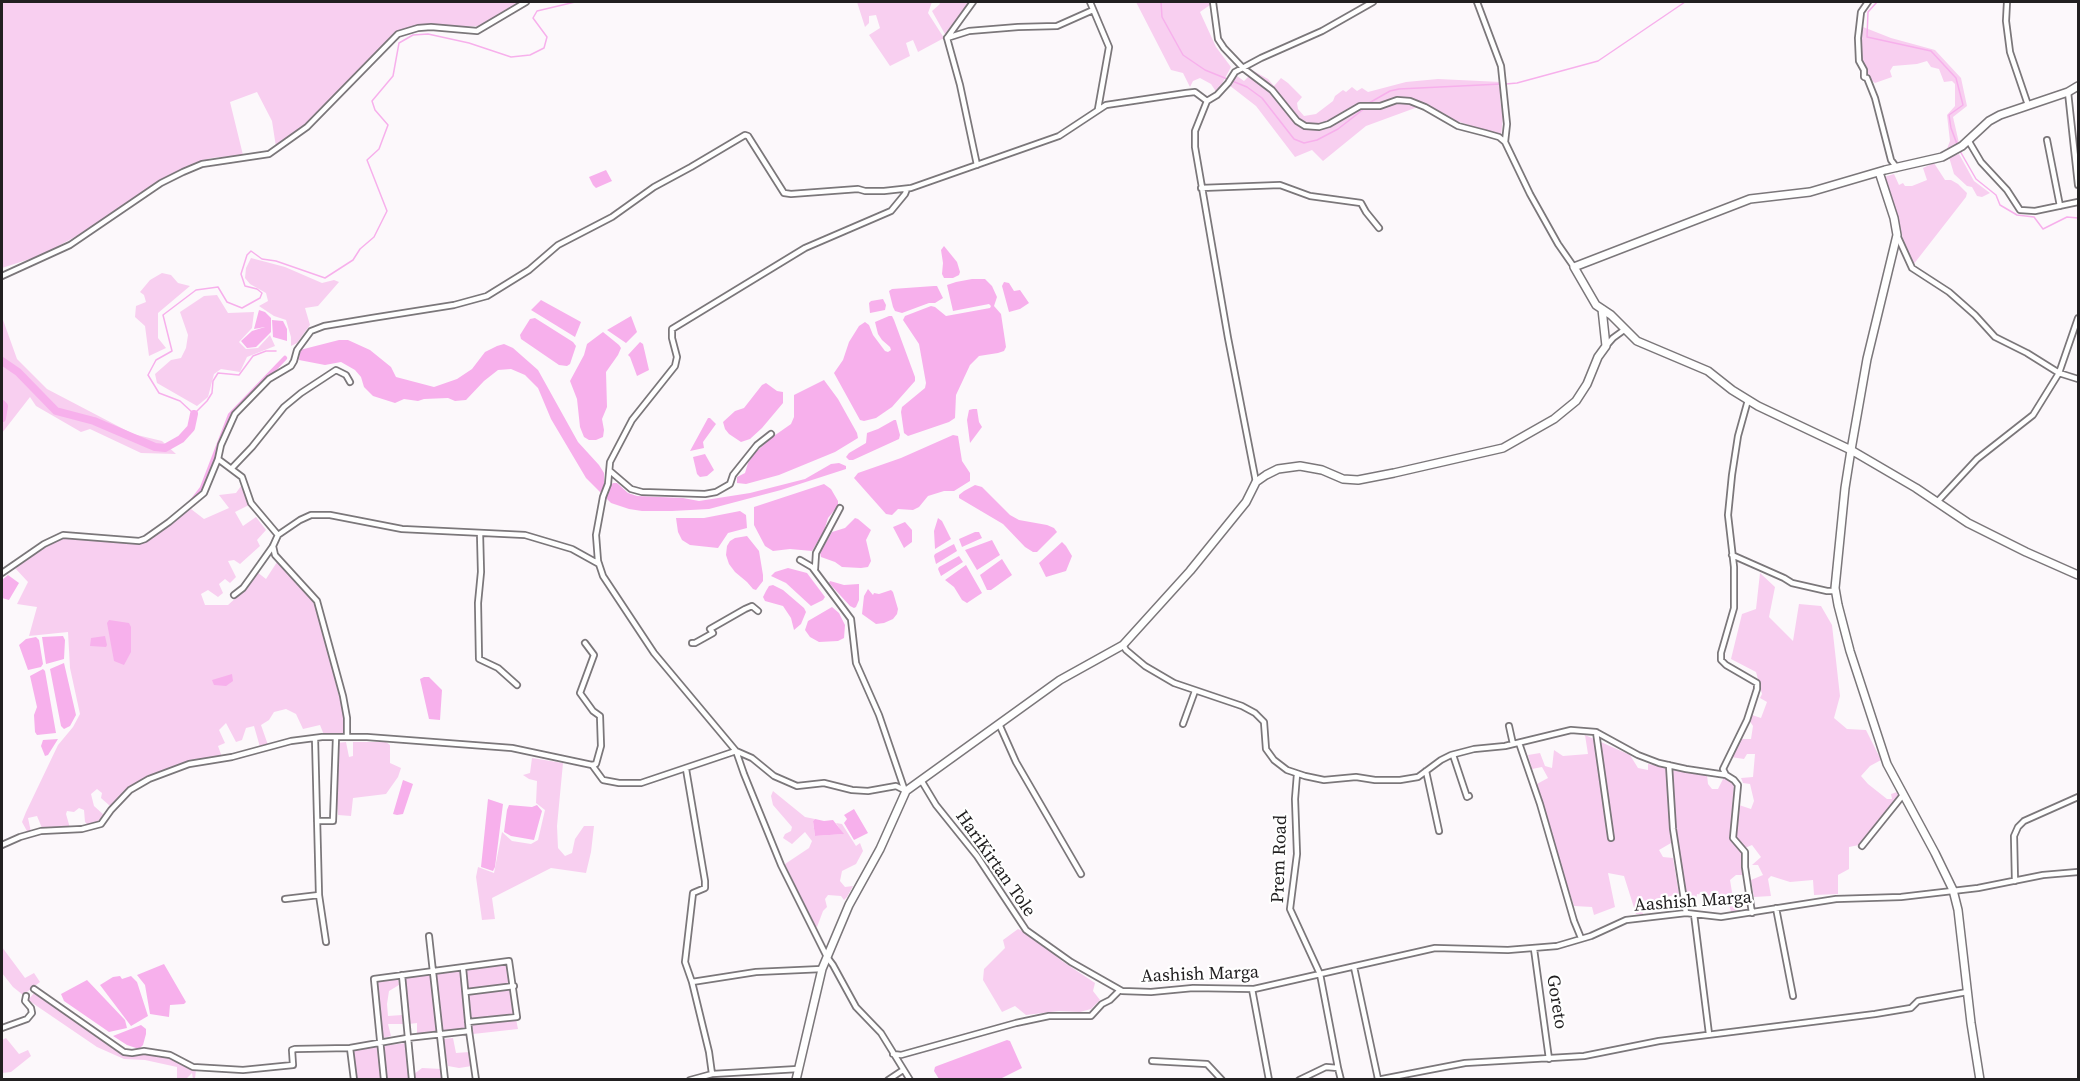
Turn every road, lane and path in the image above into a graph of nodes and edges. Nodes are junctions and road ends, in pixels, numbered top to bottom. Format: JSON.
{"nodes":[{"id":1,"x":526,"y":2,"type":"edge"},
{"id":2,"x":973,"y":2,"type":"edge"},
{"id":3,"x":1090,"y":2,"type":"edge"},
{"id":4,"x":1213,"y":2,"type":"edge"},
{"id":5,"x":1373,"y":2,"type":"edge"},
{"id":6,"x":1477,"y":2,"type":"edge"},
{"id":7,"x":1868,"y":2,"type":"edge"},
{"id":8,"x":2007,"y":2,"type":"edge"},
{"id":9,"x":1093,"y":10,"type":"junction"},
{"id":10,"x":947,"y":38,"type":"junction"},
{"id":11,"x":1243,"y":68,"type":"junction"},
{"id":12,"x":2079,"y":86,"type":"edge"},
{"id":13,"x":2068,"y":92,"type":"junction"},
{"id":14,"x":1207,"y":101,"type":"junction"},
{"id":15,"x":2028,"y":105,"type":"junction"},
{"id":16,"x":1098,"y":109,"type":"junction"},
{"id":17,"x":1968,"y":140,"type":"junction"},
{"id":18,"x":2047,"y":140,"type":"dead end"},
{"id":19,"x":1505,"y":142,"type":"junction"},
{"id":20,"x":977,"y":165,"type":"junction"},
{"id":21,"x":1897,"y":168,"type":"junction"},
{"id":22,"x":1880,"y":172,"type":"junction"},
{"id":23,"x":2079,"y":184,"type":"edge"},
{"id":24,"x":1201,"y":188,"type":"junction"},
{"id":25,"x":907,"y":189,"type":"junction"},
{"id":26,"x":2079,"y":202,"type":"edge"},
{"id":27,"x":2060,"y":207,"type":"junction"},
{"id":28,"x":1378,"y":228,"type":"dead end"},
{"id":29,"x":1897,"y":235,"type":"junction"},
{"id":30,"x":1574,"y":267,"type":"junction"},
{"id":31,"x":2,"y":276,"type":"edge"},
{"id":32,"x":1602,"y":309,"type":"junction"},
{"id":33,"x":2079,"y":318,"type":"edge"},
{"id":34,"x":1624,"y":330,"type":"junction"},
{"id":35,"x":1606,"y":346,"type":"junction"},
{"id":36,"x":2059,"y":374,"type":"junction"},
{"id":37,"x":2079,"y":379,"type":"edge"},
{"id":38,"x":350,"y":382,"type":"dead end"},
{"id":39,"x":1748,"y":400,"type":"junction"},
{"id":40,"x":771,"y":434,"type":"dead end"},
{"id":41,"x":1851,"y":450,"type":"junction"},
{"id":42,"x":218,"y":459,"type":"junction"},
{"id":43,"x":232,"y":468,"type":"junction"},
{"id":44,"x":610,"y":471,"type":"junction"},
{"id":45,"x":1256,"y":482,"type":"junction"},
{"id":46,"x":1937,"y":502,"type":"junction"},
{"id":47,"x":840,"y":508,"type":"dead end"},
{"id":48,"x":480,"y":533,"type":"junction"},
{"id":49,"x":278,"y":535,"type":"junction"},
{"id":50,"x":273,"y":546,"type":"junction"},
{"id":51,"x":1732,"y":555,"type":"junction"},
{"id":52,"x":800,"y":560,"type":"dead end"},
{"id":53,"x":599,"y":564,"type":"junction"},
{"id":54,"x":815,"y":572,"type":"junction"},
{"id":55,"x":2,"y":573,"type":"edge"},
{"id":56,"x":2079,"y":574,"type":"edge"},
{"id":57,"x":1835,"y":589,"type":"junction"},
{"id":58,"x":234,"y":595,"type":"dead end"},
{"id":59,"x":758,"y":611,"type":"dead end"},
{"id":60,"x":585,"y":643,"type":"dead end"},
{"id":61,"x":692,"y":643,"type":"dead end"},
{"id":62,"x":1123,"y":645,"type":"junction"},
{"id":63,"x":517,"y":685,"type":"dead end"},
{"id":64,"x":1195,"y":691,"type":"junction"},
{"id":65,"x":999,"y":724,"type":"junction"},
{"id":66,"x":1183,"y":724,"type":"dead end"},
{"id":67,"x":1509,"y":726,"type":"dead end"},
{"id":68,"x":1596,"y":732,"type":"junction"},
{"id":69,"x":336,"y":737,"type":"junction"},
{"id":70,"x":347,"y":737,"type":"junction"},
{"id":71,"x":315,"y":738,"type":"junction"},
{"id":72,"x":1516,"y":744,"type":"junction"},
{"id":73,"x":736,"y":751,"type":"junction"},
{"id":74,"x":1453,"y":755,"type":"junction"},
{"id":75,"x":592,"y":765,"type":"junction"},
{"id":76,"x":1669,"y":765,"type":"junction"},
{"id":77,"x":686,"y":769,"type":"junction"},
{"id":78,"x":1426,"y":771,"type":"junction"},
{"id":79,"x":1297,"y":774,"type":"junction"},
{"id":80,"x":1726,"y":775,"type":"junction"},
{"id":81,"x":921,"y":780,"type":"junction"},
{"id":82,"x":906,"y":791,"type":"junction"},
{"id":83,"x":1903,"y":795,"type":"junction"},
{"id":84,"x":1469,"y":796,"type":"dead end"},
{"id":85,"x":2079,"y":797,"type":"edge"},
{"id":86,"x":317,"y":821,"type":"junction"},
{"id":87,"x":1439,"y":831,"type":"dead end"},
{"id":88,"x":1611,"y":838,"type":"dead end"},
{"id":89,"x":2,"y":845,"type":"edge"},
{"id":90,"x":1862,"y":846,"type":"dead end"},
{"id":91,"x":2079,"y":872,"type":"edge"},
{"id":92,"x":1081,"y":874,"type":"dead end"},
{"id":93,"x":2015,"y":881,"type":"junction"},
{"id":94,"x":1953,"y":890,"type":"junction"},
{"id":95,"x":319,"y":895,"type":"junction"},
{"id":96,"x":285,"y":899,"type":"dead end"},
{"id":97,"x":1776,"y":908,"type":"junction"},
{"id":98,"x":1686,"y":913,"type":"junction"},
{"id":99,"x":1752,"y":913,"type":"junction"},
{"id":100,"x":1694,"y":914,"type":"junction"},
{"id":101,"x":429,"y":936,"type":"dead end"},
{"id":102,"x":1581,"y":938,"type":"junction"},
{"id":103,"x":326,"y":942,"type":"dead end"},
{"id":104,"x":1534,"y":949,"type":"junction"},
{"id":105,"x":827,"y":957,"type":"junction"},
{"id":106,"x":1354,"y":967,"type":"junction"},
{"id":107,"x":463,"y":968,"type":"junction"},
{"id":108,"x":822,"y":969,"type":"junction"},
{"id":109,"x":433,"y":972,"type":"junction"},
{"id":110,"x":1320,"y":974,"type":"junction"},
{"id":111,"x":402,"y":975,"type":"junction"},
{"id":112,"x":692,"y":982,"type":"junction"},
{"id":113,"x":514,"y":986,"type":"junction"},
{"id":114,"x":34,"y":989,"type":"dead end"},
{"id":115,"x":1252,"y":989,"type":"junction"},
{"id":116,"x":1120,"y":990,"type":"junction"},
{"id":117,"x":466,"y":992,"type":"junction"},
{"id":118,"x":1967,"y":992,"type":"junction"},
{"id":119,"x":26,"y":996,"type":"dead end"},
{"id":120,"x":1793,"y":996,"type":"dead end"},
{"id":121,"x":468,"y":1022,"type":"junction"},
{"id":122,"x":2,"y":1028,"type":"edge"},
{"id":123,"x":469,"y":1031,"type":"junction"},
{"id":124,"x":439,"y":1034,"type":"junction"},
{"id":125,"x":1709,"y":1034,"type":"junction"},
{"id":126,"x":407,"y":1038,"type":"junction"},
{"id":127,"x":380,"y":1043,"type":"junction"},
{"id":128,"x":350,"y":1048,"type":"junction"},
{"id":129,"x":893,"y":1053,"type":"junction"},
{"id":130,"x":1549,"y":1059,"type":"junction"},
{"id":131,"x":1152,"y":1061,"type":"dead end"},
{"id":132,"x":1338,"y":1068,"type":"junction"},
{"id":133,"x":798,"y":1069,"type":"junction"},
{"id":134,"x":903,"y":1070,"type":"junction"},
{"id":135,"x":712,"y":1074,"type":"junction"},
{"id":136,"x":1378,"y":1079,"type":"edge"},
{"id":137,"x":354,"y":1080,"type":"edge"},
{"id":138,"x":384,"y":1080,"type":"edge"},
{"id":139,"x":412,"y":1080,"type":"edge"},
{"id":140,"x":445,"y":1080,"type":"edge"},
{"id":141,"x":476,"y":1080,"type":"edge"},
{"id":142,"x":690,"y":1080,"type":"edge"},
{"id":143,"x":796,"y":1080,"type":"edge"},
{"id":144,"x":888,"y":1080,"type":"edge"},
{"id":145,"x":909,"y":1080,"type":"edge"},
{"id":146,"x":1222,"y":1080,"type":"edge"},
{"id":147,"x":1269,"y":1080,"type":"edge"},
{"id":148,"x":1299,"y":1080,"type":"edge"},
{"id":149,"x":1341,"y":1080,"type":"edge"},
{"id":150,"x":1980,"y":1080,"type":"edge"}],
"edges":[{"from":1,"to":31,"type":"street"},
{"from":2,"to":10,"type":"street"},
{"from":3,"to":9,"type":"street"},
{"from":4,"to":11,"type":"street"},
{"from":5,"to":11,"type":"street"},
{"from":6,"to":19,"type":"street"},
{"from":7,"to":21,"type":"street"},
{"from":8,"to":15,"type":"street"},
{"from":9,"to":10,"type":"street"},
{"from":9,"to":16,"type":"street"},
{"from":10,"to":20,"type":"street"},
{"from":11,"to":14,"type":"street"},
{"from":11,"to":19,"type":"street"},
{"from":12,"to":13,"type":"street"},
{"from":13,"to":15,"type":"street"},
{"from":13,"to":23,"type":"street"},
{"from":14,"to":16,"type":"street"},
{"from":14,"to":24,"type":"street"},
{"from":15,"to":17,"type":"street"},
{"from":16,"to":20,"type":"street"},
{"from":17,"to":21,"type":"street"},
{"from":17,"to":27,"type":"street"},
{"from":18,"to":27,"type":"street"},
{"from":19,"to":30,"type":"street"},
{"from":20,"to":25,"type":"street"},
{"from":21,"to":22,"type":"street"},
{"from":22,"to":29,"type":"street"},
{"from":22,"to":30,"type":"street"},
{"from":24,"to":28,"type":"street"},
{"from":24,"to":45,"type":"street"},
{"from":25,"to":42,"type":"street"},
{"from":25,"to":44,"type":"street"},
{"from":26,"to":27,"type":"street"},
{"from":29,"to":36,"type":"street"},
{"from":29,"to":41,"type":"street"},
{"from":30,"to":32,"type":"street"},
{"from":32,"to":34,"type":"street"},
{"from":32,"to":35,"type":"street"},
{"from":33,"to":36,"type":"street"},
{"from":34,"to":35,"type":"street"},
{"from":34,"to":39,"type":"street"},
{"from":35,"to":45,"type":"street"},
{"from":36,"to":37,"type":"street"},
{"from":36,"to":46,"type":"street"},
{"from":38,"to":43,"type":"street"},
{"from":39,"to":41,"type":"street"},
{"from":39,"to":51,"type":"street"},
{"from":40,"to":44,"type":"street"},
{"from":41,"to":46,"type":"street"},
{"from":41,"to":57,"type":"street"},
{"from":42,"to":43,"type":"street"},
{"from":42,"to":55,"type":"street"},
{"from":43,"to":49,"type":"street"},
{"from":44,"to":53,"type":"street"},
{"from":45,"to":62,"type":"street"},
{"from":46,"to":56,"type":"street"},
{"from":47,"to":54,"type":"street"},
{"from":48,"to":49,"type":"street"},
{"from":48,"to":53,"type":"street"},
{"from":48,"to":63,"type":"street"},
{"from":49,"to":50,"type":"street"},
{"from":50,"to":58,"type":"street"},
{"from":50,"to":70,"type":"street"},
{"from":51,"to":57,"type":"street"},
{"from":51,"to":80,"type":"street"},
{"from":52,"to":54,"type":"street"},
{"from":53,"to":73,"type":"street"},
{"from":54,"to":82,"type":"street"},
{"from":57,"to":83,"type":"street"},
{"from":59,"to":61,"type":"street"},
{"from":60,"to":75,"type":"street"},
{"from":62,"to":64,"type":"street"},
{"from":62,"to":65,"type":"street"},
{"from":64,"to":66,"type":"street"},
{"from":64,"to":79,"type":"street"},
{"from":65,"to":81,"type":"street"},
{"from":65,"to":92,"type":"street"},
{"from":67,"to":72,"type":"street"},
{"from":68,"to":72,"type":"street"},
{"from":68,"to":76,"type":"street"},
{"from":68,"to":88,"type":"street"},
{"from":69,"to":70,"type":"street"},
{"from":69,"to":71,"type":"street"},
{"from":69,"to":86,"type":"street"},
{"from":70,"to":75,"type":"street"},
{"from":71,"to":86,"type":"street"},
{"from":71,"to":89,"type":"street"},
{"from":72,"to":74,"type":"street"},
{"from":72,"to":102,"type":"street"},
{"from":73,"to":77,"type":"street"},
{"from":73,"to":82,"type":"street"},
{"from":73,"to":105,"type":"street"},
{"from":74,"to":78,"type":"street"},
{"from":74,"to":84,"type":"street"},
{"from":75,"to":77,"type":"street"},
{"from":76,"to":80,"type":"street"},
{"from":76,"to":98,"type":"street"},
{"from":77,"to":112,"type":"street"},
{"from":78,"to":79,"type":"street"},
{"from":78,"to":87,"type":"street"},
{"from":79,"to":110,"type":"street","name":"Prem Road"},
{"from":80,"to":99,"type":"street"},
{"from":81,"to":82,"type":"street"},
{"from":81,"to":116,"type":"street","name":"HariKirtan Tole"},
{"from":82,"to":105,"type":"street"},
{"from":83,"to":90,"type":"street"},
{"from":83,"to":94,"type":"street"},
{"from":85,"to":93,"type":"street"},
{"from":86,"to":95,"type":"street"},
{"from":91,"to":93,"type":"street","name":"Aashish Marga"},
{"from":93,"to":94,"type":"street","name":"Aashish Marga"},
{"from":94,"to":97,"type":"street","name":"Aashish Marga"},
{"from":94,"to":118,"type":"street"},
{"from":95,"to":96,"type":"street"},
{"from":95,"to":103,"type":"street"},
{"from":97,"to":99,"type":"street","name":"Aashish Marga"},
{"from":97,"to":120,"type":"street"},
{"from":98,"to":100,"type":"street","name":"Aashish Marga"},
{"from":98,"to":102,"type":"street","name":"Aashish Marga"},
{"from":99,"to":100,"type":"street","name":"Aashish Marga"},
{"from":100,"to":125,"type":"street"},
{"from":101,"to":109,"type":"street"},
{"from":102,"to":104,"type":"street","name":"Aashish Marga"},
{"from":104,"to":106,"type":"street","name":"Aashish Marga"},
{"from":104,"to":130,"type":"street","name":"Goreto"},
{"from":105,"to":108,"type":"street"},
{"from":105,"to":129,"type":"street"},
{"from":106,"to":110,"type":"street","name":"Aashish Marga"},
{"from":106,"to":136,"type":"street"},
{"from":107,"to":109,"type":"street"},
{"from":107,"to":113,"type":"street"},
{"from":107,"to":117,"type":"street"},
{"from":108,"to":112,"type":"street"},
{"from":108,"to":133,"type":"street"},
{"from":109,"to":111,"type":"street"},
{"from":109,"to":124,"type":"street"},
{"from":110,"to":115,"type":"street","name":"Aashish Marga"},
{"from":110,"to":132,"type":"street","name":"Prem Road"},
{"from":111,"to":126,"type":"street"},
{"from":111,"to":127,"type":"street"},
{"from":112,"to":135,"type":"street"},
{"from":113,"to":117,"type":"street"},
{"from":113,"to":121,"type":"street"},
{"from":114,"to":128,"type":"street"},
{"from":115,"to":116,"type":"street","name":"Aashish Marga"},
{"from":115,"to":147,"type":"street"},
{"from":116,"to":129,"type":"street"},
{"from":117,"to":121,"type":"street"},
{"from":118,"to":125,"type":"street"},
{"from":118,"to":150,"type":"street"},
{"from":119,"to":122,"type":"street"},
{"from":121,"to":123,"type":"street"},
{"from":123,"to":124,"type":"street"},
{"from":123,"to":141,"type":"street"},
{"from":124,"to":126,"type":"street"},
{"from":124,"to":140,"type":"street"},
{"from":125,"to":130,"type":"street"},
{"from":126,"to":127,"type":"street"},
{"from":126,"to":139,"type":"street"},
{"from":127,"to":128,"type":"street"},
{"from":127,"to":138,"type":"street"},
{"from":128,"to":137,"type":"street"},
{"from":129,"to":134,"type":"street"},
{"from":130,"to":136,"type":"street"},
{"from":131,"to":146,"type":"street"},
{"from":132,"to":148,"type":"street"},
{"from":132,"to":149,"type":"street","name":"Prem Road"},
{"from":133,"to":135,"type":"street"},
{"from":133,"to":143,"type":"street"},
{"from":134,"to":144,"type":"street"},
{"from":134,"to":145,"type":"street"},
{"from":135,"to":142,"type":"street"}]}
